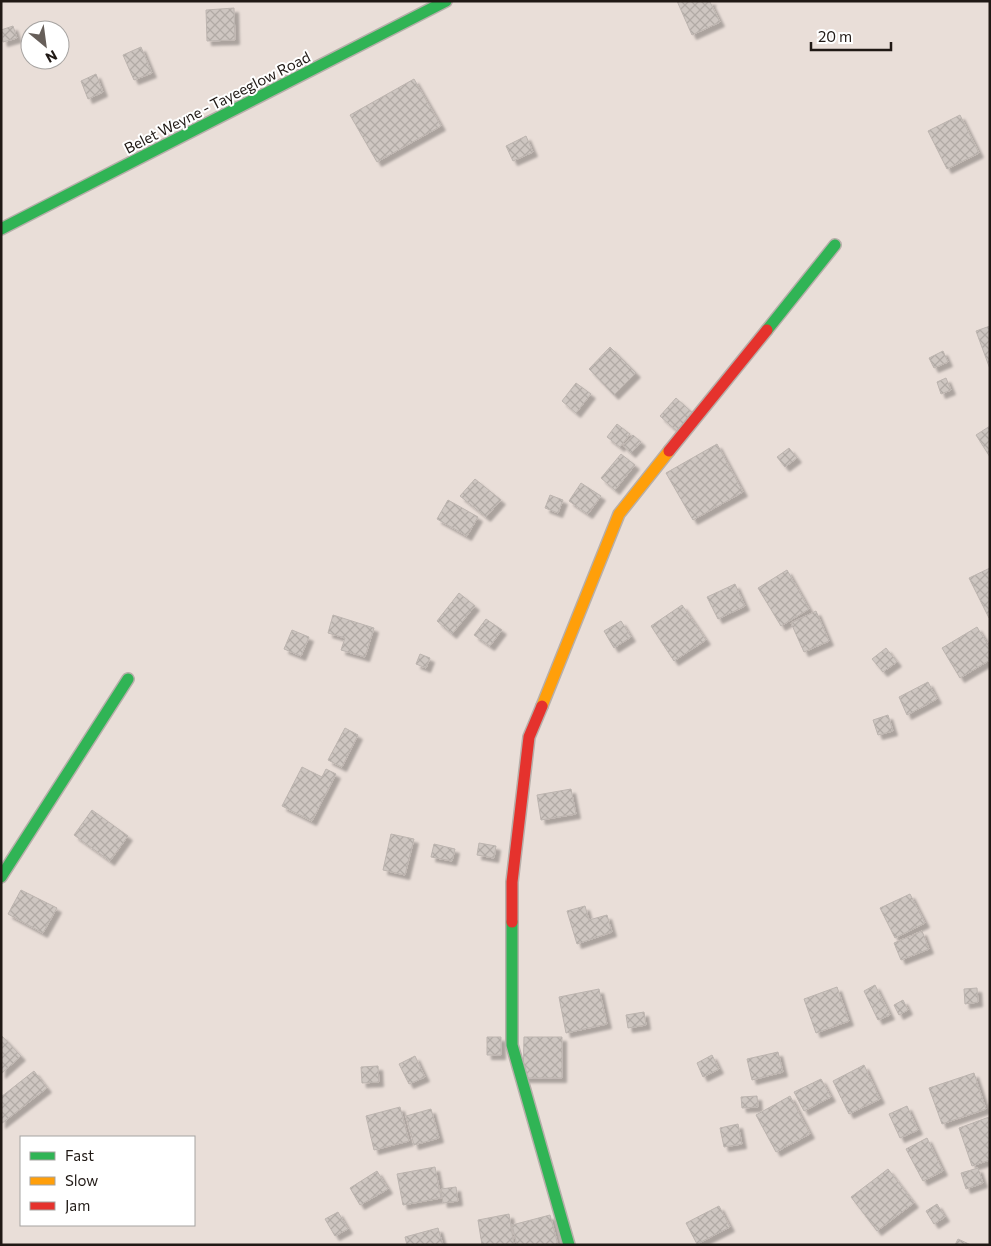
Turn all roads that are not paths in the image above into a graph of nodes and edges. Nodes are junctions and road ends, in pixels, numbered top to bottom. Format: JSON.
{"nodes":[{"id":1,"x":446,"y":1,"type":"edge"},
{"id":2,"x":1,"y":229,"type":"edge"},
{"id":3,"x":835,"y":245,"type":"dead end"},
{"id":4,"x":128,"y":679,"type":"dead end"},
{"id":5,"x":1,"y":877,"type":"edge"},
{"id":6,"x":569,"y":1245,"type":"edge"}],
"edges":[{"from":1,"to":2,"type":"street","name":"Belet Weyne - Tayeeglow Road"},
{"from":3,"to":6,"type":"street"},
{"from":4,"to":5,"type":"street"}]}
